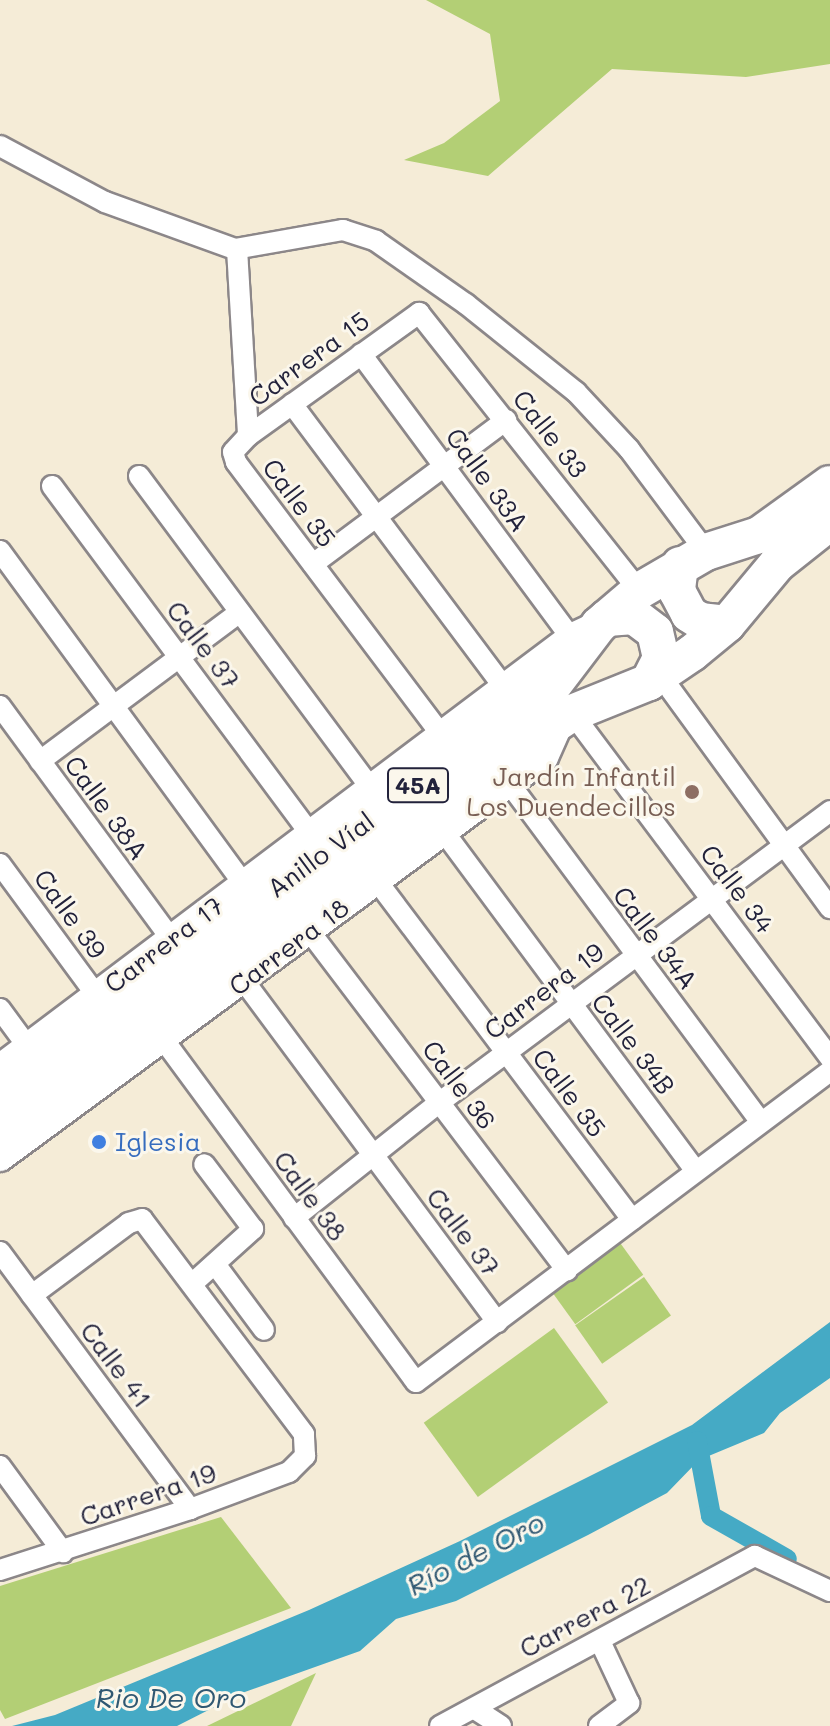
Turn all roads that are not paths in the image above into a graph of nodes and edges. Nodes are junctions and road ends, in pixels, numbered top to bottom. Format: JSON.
{"nodes":[{"id":1,"x":0,"y":146,"type":"edge"},
{"id":2,"x":237,"y":249,"type":"junction"},
{"id":3,"x":419,"y":313,"type":"joint"},
{"id":4,"x":361,"y":354,"type":"junction"},
{"id":5,"x":292,"y":404,"type":"junction"},
{"id":6,"x":506,"y":420,"type":"junction"},
{"id":7,"x":248,"y":436,"type":"junction"},
{"id":8,"x":233,"y":452,"type":"joint"},
{"id":9,"x":444,"y":466,"type":"junction"},
{"id":10,"x":139,"y":476,"type":"dead end"},
{"id":11,"x":830,"y":484,"type":"edge"},
{"id":12,"x":52,"y":486,"type":"dead end"},
{"id":13,"x":376,"y":517,"type":"junction"},
{"id":14,"x":830,"y":522,"type":"edge"},
{"id":15,"x":0,"y":551,"type":"edge"},
{"id":16,"x":693,"y":558,"type":"junction"},
{"id":17,"x":313,"y":564,"type":"junction"},
{"id":18,"x":639,"y":591,"type":"junction"},
{"id":19,"x":240,"y":612,"type":"junction"},
{"id":20,"x":727,"y":624,"type":"junction"},
{"id":21,"x":592,"y":627,"type":"junction"},
{"id":22,"x":180,"y":658,"type":"junction"},
{"id":23,"x":660,"y":686,"type":"junction"},
{"id":24,"x":505,"y":689,"type":"junction"},
{"id":25,"x":0,"y":706,"type":"edge"},
{"id":26,"x":114,"y":707,"type":"junction"},
{"id":27,"x":566,"y":717,"type":"junction"},
{"id":28,"x":443,"y":737,"type":"junction"},
{"id":29,"x":40,"y":761,"type":"junction"},
{"id":30,"x":509,"y":783,"type":"junction"},
{"id":31,"x":372,"y":790,"type":"junction"},
{"id":32,"x":830,"y":811,"type":"edge"},
{"id":33,"x":444,"y":832,"type":"junction"},
{"id":34,"x":311,"y":835,"type":"junction"},
{"id":35,"x":785,"y":846,"type":"junction"},
{"id":36,"x":0,"y":864,"type":"edge"},
{"id":37,"x":377,"y":881,"type":"junction"},
{"id":38,"x":244,"y":884,"type":"junction"},
{"id":39,"x":713,"y":900,"type":"junction"},
{"id":40,"x":830,"y":908,"type":"edge"},
{"id":41,"x":310,"y":932,"type":"junction"},
{"id":42,"x":171,"y":939,"type":"junction"},
{"id":43,"x":636,"y":955,"type":"junction"},
{"id":44,"x":244,"y":981,"type":"junction"},
{"id":45,"x":97,"y":996,"type":"junction"},
{"id":46,"x":570,"y":1004,"type":"junction"},
{"id":47,"x":0,"y":1009,"type":"edge"},
{"id":48,"x":163,"y":1039,"type":"junction"},
{"id":49,"x":28,"y":1047,"type":"junction"},
{"id":50,"x":506,"y":1052,"type":"junction"},
{"id":51,"x":830,"y":1058,"type":"edge"},
{"id":52,"x":0,"y":1068,"type":"edge"},
{"id":53,"x":830,"y":1071,"type":"edge"},
{"id":54,"x":0,"y":1090,"type":"edge"},
{"id":55,"x":440,"y":1102,"type":"junction"},
{"id":56,"x":761,"y":1122,"type":"junction"},
{"id":57,"x":0,"y":1129,"type":"edge"},
{"id":58,"x":374,"y":1156,"type":"junction"},
{"id":59,"x":0,"y":1157,"type":"edge"},
{"id":60,"x":204,"y":1164,"type":"dead end"},
{"id":61,"x":696,"y":1171,"type":"junction"},
{"id":62,"x":294,"y":1218,"type":"junction"},
{"id":63,"x":632,"y":1220,"type":"junction"},
{"id":64,"x":0,"y":1252,"type":"edge"},
{"id":65,"x":215,"y":1264,"type":"junction"},
{"id":66,"x":567,"y":1270,"type":"junction"},
{"id":67,"x":193,"y":1283,"type":"junction"},
{"id":68,"x":32,"y":1295,"type":"junction"},
{"id":69,"x":497,"y":1322,"type":"junction"},
{"id":70,"x":264,"y":1330,"type":"dead end"},
{"id":71,"x":0,"y":1466,"type":"edge"},
{"id":72,"x":190,"y":1509,"type":"junction"},
{"id":73,"x":63,"y":1552,"type":"junction"},
{"id":74,"x":0,"y":1570,"type":"edge"},
{"id":75,"x":830,"y":1591,"type":"edge"},
{"id":76,"x":600,"y":1641,"type":"junction"},
{"id":77,"x":475,"y":1709,"type":"junction"},
{"id":78,"x":440,"y":1726,"type":"edge"},
{"id":79,"x":501,"y":1726,"type":"edge"},
{"id":80,"x":599,"y":1726,"type":"edge"}],
"edges":[{"from":1,"to":2,"type":"street"},
{"from":2,"to":7,"type":"street"},
{"from":2,"to":16,"type":"street"},
{"from":3,"to":4,"type":"street","name":"Carrera 15"},
{"from":3,"to":6,"type":"street","name":"Calle 33"},
{"from":4,"to":5,"type":"street","name":"Carrera 15"},
{"from":4,"to":9,"type":"street","name":"Calle 33A"},
{"from":5,"to":7,"type":"street","name":"Carrera 15"},
{"from":5,"to":13,"type":"street"},
{"from":6,"to":9,"type":"street"},
{"from":6,"to":18,"type":"street","name":"Calle 33"},
{"from":7,"to":8,"type":"street","name":"Carrera 15"},
{"from":8,"to":17,"type":"street","name":"Calle 35"},
{"from":9,"to":13,"type":"street"},
{"from":9,"to":21,"type":"street","name":"Calle 33A"},
{"from":10,"to":19,"type":"street"},
{"from":11,"to":16,"type":"highway","name":"Anillo Víal","number":"45A"},
{"from":12,"to":22,"type":"street","name":"Calle 37"},
{"from":13,"to":17,"type":"street"},
{"from":13,"to":24,"type":"street"},
{"from":14,"to":20,"type":"highway","name":"Anillo Víal","number":"45A"},
{"from":15,"to":26,"type":"street"},
{"from":16,"to":18,"type":"highway","name":"Anillo Víal","number":"45A"},
{"from":16,"to":20,"type":"highway"},
{"from":17,"to":28,"type":"street","name":"Calle 35"},
{"from":18,"to":21,"type":"highway","name":"Anillo Víal","number":"45A"},
{"from":19,"to":22,"type":"street"},
{"from":19,"to":31,"type":"street"},
{"from":20,"to":23,"type":"highway","name":"Anillo Víal","number":"45A"},
{"from":21,"to":23,"type":"highway"},
{"from":21,"to":24,"type":"street","name":"Carrera 17"},
{"from":21,"to":54,"type":"highway","name":"Anillo Víal","number":"45A"},
{"from":22,"to":26,"type":"street"},
{"from":22,"to":34,"type":"street","name":"Calle 37"},
{"from":23,"to":27,"type":"highway","name":"Anillo Víal","number":"45A"},
{"from":23,"to":35,"type":"street"},
{"from":24,"to":28,"type":"street","name":"Carrera 17"},
{"from":25,"to":29,"type":"street","name":"Calle 38A"},
{"from":26,"to":29,"type":"street"},
{"from":26,"to":38,"type":"street"},
{"from":27,"to":30,"type":"street","name":"Carrera 18"},
{"from":27,"to":39,"type":"street","name":"Calle 34"},
{"from":27,"to":57,"type":"highway","name":"Anillo Víal","number":"45A"},
{"from":28,"to":31,"type":"street","name":"Carrera 17"},
{"from":29,"to":42,"type":"street","name":"Calle 38A"},
{"from":30,"to":33,"type":"street","name":"Carrera 18"},
{"from":30,"to":43,"type":"street","name":"Calle 34A"},
{"from":31,"to":34,"type":"street","name":"Carrera 17"},
{"from":32,"to":35,"type":"street","name":"Carrera 19"},
{"from":33,"to":37,"type":"street","name":"Carrera 18"},
{"from":33,"to":46,"type":"street","name":"Calle 34B"},
{"from":34,"to":38,"type":"street","name":"Carrera 17"},
{"from":35,"to":39,"type":"street","name":"Carrera 19"},
{"from":35,"to":40,"type":"street"},
{"from":36,"to":45,"type":"street","name":"Calle 39"},
{"from":37,"to":41,"type":"street","name":"Carrera 18"},
{"from":37,"to":50,"type":"street","name":"Calle 35"},
{"from":38,"to":42,"type":"street","name":"Carrera 17"},
{"from":39,"to":43,"type":"street","name":"Carrera 19"},
{"from":39,"to":51,"type":"street","name":"Calle 34"},
{"from":41,"to":44,"type":"street","name":"Carrera 18"},
{"from":41,"to":55,"type":"street","name":"Calle 36"},
{"from":42,"to":45,"type":"street","name":"Carrera 17"},
{"from":43,"to":46,"type":"street","name":"Carrera 19"},
{"from":43,"to":56,"type":"street","name":"Calle 34A"},
{"from":44,"to":48,"type":"street","name":"Carrera 18"},
{"from":44,"to":58,"type":"street","name":"Calle 37"},
{"from":45,"to":49,"type":"street","name":"Carrera 17"},
{"from":46,"to":50,"type":"street","name":"Carrera 19"},
{"from":46,"to":61,"type":"street","name":"Calle 34B"},
{"from":47,"to":49,"type":"street"},
{"from":48,"to":59,"type":"street","name":"Carrera 18"},
{"from":48,"to":62,"type":"street","name":"Calle 38"},
{"from":49,"to":52,"type":"street","name":"Carrera 17"},
{"from":50,"to":55,"type":"street","name":"Carrera 19"},
{"from":50,"to":63,"type":"street","name":"Calle 35"},
{"from":53,"to":56,"type":"street"},
{"from":55,"to":58,"type":"street","name":"Carrera 19"},
{"from":55,"to":66,"type":"street","name":"Calle 36"},
{"from":56,"to":61,"type":"street"},
{"from":58,"to":62,"type":"street","name":"Carrera 19"},
{"from":58,"to":69,"type":"street","name":"Calle 37"},
{"from":60,"to":65,"type":"street"},
{"from":61,"to":63,"type":"street"},
{"from":62,"to":69,"type":"street","name":"Calle 38"},
{"from":63,"to":66,"type":"street"},
{"from":64,"to":68,"type":"street","name":"Calle 41"},
{"from":65,"to":67,"type":"street"},
{"from":65,"to":70,"type":"street"},
{"from":66,"to":69,"type":"street"},
{"from":67,"to":68,"type":"street"},
{"from":67,"to":72,"type":"street","name":"Carrera 19"},
{"from":68,"to":72,"type":"street","name":"Calle 41"},
{"from":71,"to":73,"type":"street"},
{"from":72,"to":73,"type":"street","name":"Carrera 19"},
{"from":73,"to":74,"type":"street","name":"Carrera 19"},
{"from":75,"to":76,"type":"street","name":"Carrera 22"},
{"from":76,"to":77,"type":"street","name":"Carrera 22"},
{"from":76,"to":80,"type":"street"},
{"from":77,"to":78,"type":"street","name":"Carrera 22"},
{"from":77,"to":79,"type":"street"}]}
